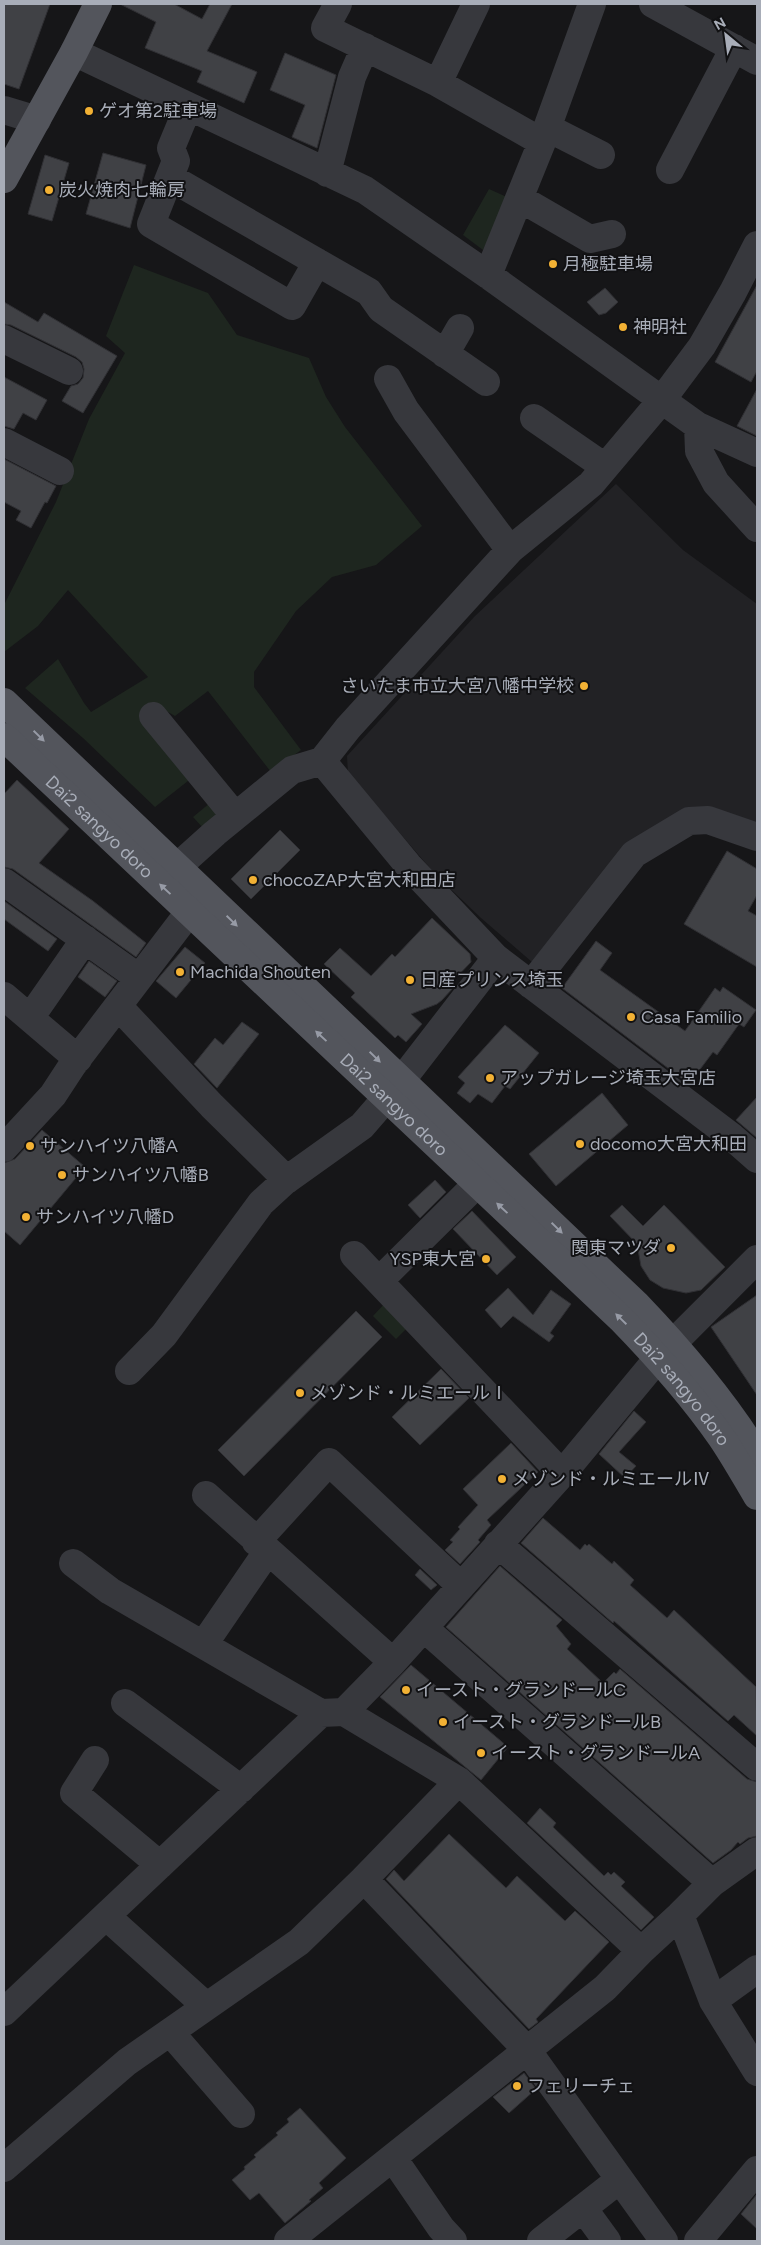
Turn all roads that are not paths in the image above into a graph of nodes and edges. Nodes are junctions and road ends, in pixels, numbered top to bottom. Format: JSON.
{"nodes":[{"id":1,"x":338,"y":4,"type":"edge"},
{"id":2,"x":476,"y":4,"type":"edge"},
{"id":3,"x":592,"y":4,"type":"edge"},
{"id":4,"x":653,"y":4,"type":"edge"},
{"id":5,"x":92,"y":5,"type":"edge"},
{"id":6,"x":365,"y":46,"type":"junction"},
{"id":7,"x":74,"y":52,"type":"junction"},
{"id":8,"x":746,"y":55,"type":"edge"},
{"id":9,"x":438,"y":83,"type":"junction"},
{"id":10,"x":188,"y":107,"type":"junction"},
{"id":11,"x":4,"y":110,"type":"edge"},
{"id":12,"x":36,"y":120,"type":"junction"},
{"id":13,"x":545,"y":135,"type":"junction"},
{"id":14,"x":600,"y":155,"type":"dead end"},
{"id":15,"x":670,"y":170,"type":"dead end"},
{"id":16,"x":328,"y":173,"type":"junction"},
{"id":17,"x":171,"y":178,"type":"junction"},
{"id":18,"x":4,"y":179,"type":"edge"},
{"id":19,"x":521,"y":199,"type":"junction"},
{"id":20,"x":612,"y":234,"type":"dead end"},
{"id":21,"x":757,"y":245,"type":"edge"},
{"id":22,"x":317,"y":262,"type":"junction"},
{"id":23,"x":488,"y":276,"type":"junction"},
{"id":24,"x":460,"y":328,"type":"dead end"},
{"id":25,"x":4,"y":339,"type":"edge"},
{"id":26,"x":445,"y":354,"type":"junction"},
{"id":27,"x":69,"y":370,"type":"dead end"},
{"id":28,"x":388,"y":379,"type":"dead end"},
{"id":29,"x":486,"y":382,"type":"dead end"},
{"id":30,"x":662,"y":401,"type":"junction"},
{"id":31,"x":534,"y":418,"type":"dead end"},
{"id":32,"x":698,"y":426,"type":"junction"},
{"id":33,"x":4,"y":442,"type":"edge"},
{"id":34,"x":757,"y":453,"type":"edge"},
{"id":35,"x":605,"y":467,"type":"junction"},
{"id":36,"x":60,"y":471,"type":"dead end"},
{"id":37,"x":757,"y":528,"type":"edge"},
{"id":38,"x":510,"y":550,"type":"junction"},
{"id":39,"x":4,"y":702,"type":"edge"},
{"id":40,"x":153,"y":716,"type":"dead end"},
{"id":41,"x":4,"y":737,"type":"edge"},
{"id":42,"x":322,"y":761,"type":"junction"},
{"id":43,"x":235,"y":816,"type":"junction"},
{"id":44,"x":757,"y":838,"type":"edge"},
{"id":45,"x":176,"y":868,"type":"junction"},
{"id":46,"x":4,"y":882,"type":"edge"},
{"id":47,"x":196,"y":902,"type":"junction"},
{"id":48,"x":85,"y":940,"type":"junction"},
{"id":49,"x":496,"y":958,"type":"junction"},
{"id":50,"x":139,"y":978,"type":"junction"},
{"id":51,"x":532,"y":985,"type":"junction"},
{"id":52,"x":4,"y":996,"type":"edge"},
{"id":53,"x":118,"y":1006,"type":"junction"},
{"id":54,"x":30,"y":1018,"type":"junction"},
{"id":55,"x":78,"y":1059,"type":"junction"},
{"id":56,"x":393,"y":1089,"type":"junction"},
{"id":57,"x":4,"y":1148,"type":"edge"},
{"id":58,"x":757,"y":1159,"type":"edge"},
{"id":59,"x":485,"y":1176,"type":"junction"},
{"id":60,"x":287,"y":1180,"type":"junction"},
{"id":61,"x":354,"y":1255,"type":"dead end"},
{"id":62,"x":757,"y":1259,"type":"edge"},
{"id":63,"x":379,"y":1281,"type":"junction"},
{"id":64,"x":666,"y":1350,"type":"junction"},
{"id":65,"x":129,"y":1371,"type":"dead end"},
{"id":66,"x":757,"y":1455,"type":"edge"},
{"id":67,"x":562,"y":1474,"type":"junction"},
{"id":68,"x":206,"y":1496,"type":"dead end"},
{"id":69,"x":757,"y":1496,"type":"edge"},
{"id":70,"x":498,"y":1544,"type":"junction"},
{"id":71,"x":262,"y":1547,"type":"junction"},
{"id":72,"x":73,"y":1564,"type":"dead end"},
{"id":73,"x":461,"y":1586,"type":"junction"},
{"id":74,"x":424,"y":1628,"type":"junction"},
{"id":75,"x":204,"y":1644,"type":"junction"},
{"id":76,"x":393,"y":1662,"type":"junction"},
{"id":77,"x":125,"y":1703,"type":"dead end"},
{"id":78,"x":333,"y":1712,"type":"junction"},
{"id":79,"x":95,"y":1760,"type":"dead end"},
{"id":80,"x":757,"y":1767,"type":"edge"},
{"id":81,"x":459,"y":1781,"type":"junction"},
{"id":82,"x":240,"y":1789,"type":"junction"},
{"id":83,"x":757,"y":1851,"type":"edge"},
{"id":84,"x":160,"y":1865,"type":"junction"},
{"id":85,"x":364,"y":1879,"type":"junction"},
{"id":86,"x":712,"y":1883,"type":"junction"},
{"id":87,"x":680,"y":1915,"type":"junction"},
{"id":88,"x":106,"y":1916,"type":"junction"},
{"id":89,"x":641,"y":1951,"type":"junction"},
{"id":90,"x":757,"y":1969,"type":"edge"},
{"id":91,"x":712,"y":2001,"type":"junction"},
{"id":92,"x":206,"y":2006,"type":"junction"},
{"id":93,"x":4,"y":2012,"type":"edge"},
{"id":94,"x":170,"y":2032,"type":"junction"},
{"id":95,"x":527,"y":2050,"type":"junction"},
{"id":96,"x":754,"y":2061,"type":"edge"},
{"id":97,"x":241,"y":2114,"type":"dead end"},
{"id":98,"x":393,"y":2158,"type":"junction"},
{"id":99,"x":4,"y":2168,"type":"edge"},
{"id":100,"x":757,"y":2170,"type":"edge"},
{"id":101,"x":620,"y":2180,"type":"junction"},
{"id":102,"x":583,"y":2208,"type":"junction"},
{"id":103,"x":288,"y":2241,"type":"edge"},
{"id":104,"x":453,"y":2241,"type":"edge"},
{"id":105,"x":541,"y":2241,"type":"edge"},
{"id":106,"x":607,"y":2241,"type":"edge"},
{"id":107,"x":664,"y":2241,"type":"edge"},
{"id":108,"x":698,"y":2241,"type":"edge"}],
"edges":[{"from":1,"to":6,"type":"street"},
{"from":2,"to":9,"type":"street"},
{"from":3,"to":13,"type":"street"},
{"from":4,"to":8,"type":"street"},
{"from":5,"to":7,"type":"main road"},
{"from":6,"to":9,"type":"street"},
{"from":6,"to":16,"type":"street"},
{"from":7,"to":10,"type":"street"},
{"from":7,"to":12,"type":"main road"},
{"from":8,"to":15,"type":"street"},
{"from":9,"to":13,"type":"street"},
{"from":10,"to":16,"type":"street"},
{"from":10,"to":17,"type":"street"},
{"from":11,"to":12,"type":"street"},
{"from":12,"to":18,"type":"main road"},
{"from":13,"to":14,"type":"street"},
{"from":13,"to":19,"type":"street"},
{"from":16,"to":23,"type":"street"},
{"from":17,"to":22,"type":"street"},
{"from":17,"to":22,"type":"street"},
{"from":19,"to":20,"type":"street"},
{"from":19,"to":23,"type":"street"},
{"from":21,"to":30,"type":"street"},
{"from":22,"to":26,"type":"street"},
{"from":23,"to":30,"type":"street"},
{"from":24,"to":26,"type":"street"},
{"from":25,"to":27,"type":"street"},
{"from":26,"to":29,"type":"street"},
{"from":28,"to":38,"type":"street"},
{"from":30,"to":32,"type":"street"},
{"from":30,"to":35,"type":"street"},
{"from":31,"to":35,"type":"street"},
{"from":32,"to":34,"type":"street"},
{"from":32,"to":37,"type":"street"},
{"from":33,"to":36,"type":"street"},
{"from":35,"to":38,"type":"street"},
{"from":38,"to":42,"type":"street"},
{"from":39,"to":45,"type":"main road","name":"Dai2 sangyo doro","one_way":true},
{"from":40,"to":43,"type":"street"},
{"from":47,"to":41,"type":"main road","name":"Dai2 sangyo doro","one_way":true},
{"from":42,"to":43,"type":"street"},
{"from":42,"to":49,"type":"street"},
{"from":43,"to":45,"type":"street"},
{"from":44,"to":51,"type":"street"},
{"from":45,"to":47,"type":"main road","name":"Dai2 sangyo doro"},
{"from":46,"to":48,"type":"street"},
{"from":47,"to":50,"type":"street"},
{"from":47,"to":56,"type":"main road","name":"Dai2 sangyo doro"},
{"from":48,"to":50,"type":"street"},
{"from":48,"to":54,"type":"street"},
{"from":49,"to":51,"type":"street"},
{"from":49,"to":56,"type":"street"},
{"from":50,"to":53,"type":"street"},
{"from":51,"to":58,"type":"street"},
{"from":52,"to":54,"type":"street"},
{"from":53,"to":55,"type":"street"},
{"from":53,"to":60,"type":"street"},
{"from":54,"to":55,"type":"street"},
{"from":55,"to":57,"type":"street"},
{"from":56,"to":59,"type":"main road","name":"Dai2 sangyo doro"},
{"from":56,"to":60,"type":"street"},
{"from":59,"to":63,"type":"street"},
{"from":59,"to":64,"type":"main road","name":"Dai2 sangyo doro"},
{"from":60,"to":65,"type":"street"},
{"from":61,"to":63,"type":"street"},
{"from":62,"to":64,"type":"street"},
{"from":63,"to":67,"type":"street"},
{"from":64,"to":66,"type":"main road","name":"Dai2 sangyo doro"},
{"from":64,"to":67,"type":"street"},
{"from":64,"to":69,"type":"main road","name":"Dai2 sangyo doro"},
{"from":67,"to":70,"type":"street"},
{"from":68,"to":71,"type":"street"},
{"from":70,"to":73,"type":"street"},
{"from":70,"to":80,"type":"street"},
{"from":71,"to":73,"type":"street"},
{"from":71,"to":75,"type":"street"},
{"from":71,"to":76,"type":"street"},
{"from":72,"to":75,"type":"street"},
{"from":73,"to":74,"type":"street"},
{"from":74,"to":76,"type":"street"},
{"from":74,"to":86,"type":"street"},
{"from":75,"to":78,"type":"street"},
{"from":76,"to":78,"type":"street"},
{"from":77,"to":82,"type":"street"},
{"from":78,"to":81,"type":"street"},
{"from":78,"to":82,"type":"street"},
{"from":79,"to":84,"type":"street"},
{"from":81,"to":85,"type":"street"},
{"from":81,"to":89,"type":"street"},
{"from":82,"to":84,"type":"street"},
{"from":83,"to":86,"type":"street"},
{"from":84,"to":88,"type":"street"},
{"from":85,"to":92,"type":"street"},
{"from":85,"to":95,"type":"street"},
{"from":86,"to":87,"type":"street"},
{"from":87,"to":89,"type":"street"},
{"from":87,"to":91,"type":"street"},
{"from":88,"to":92,"type":"street"},
{"from":88,"to":93,"type":"street"},
{"from":89,"to":95,"type":"street"},
{"from":90,"to":91,"type":"street"},
{"from":91,"to":96,"type":"street"},
{"from":92,"to":94,"type":"street"},
{"from":94,"to":97,"type":"street"},
{"from":94,"to":99,"type":"street"},
{"from":95,"to":98,"type":"street"},
{"from":95,"to":101,"type":"street"},
{"from":98,"to":103,"type":"street"},
{"from":98,"to":104,"type":"street"},
{"from":100,"to":108,"type":"street"},
{"from":101,"to":102,"type":"street"},
{"from":101,"to":107,"type":"street"},
{"from":102,"to":105,"type":"street"},
{"from":102,"to":106,"type":"street"}]}
